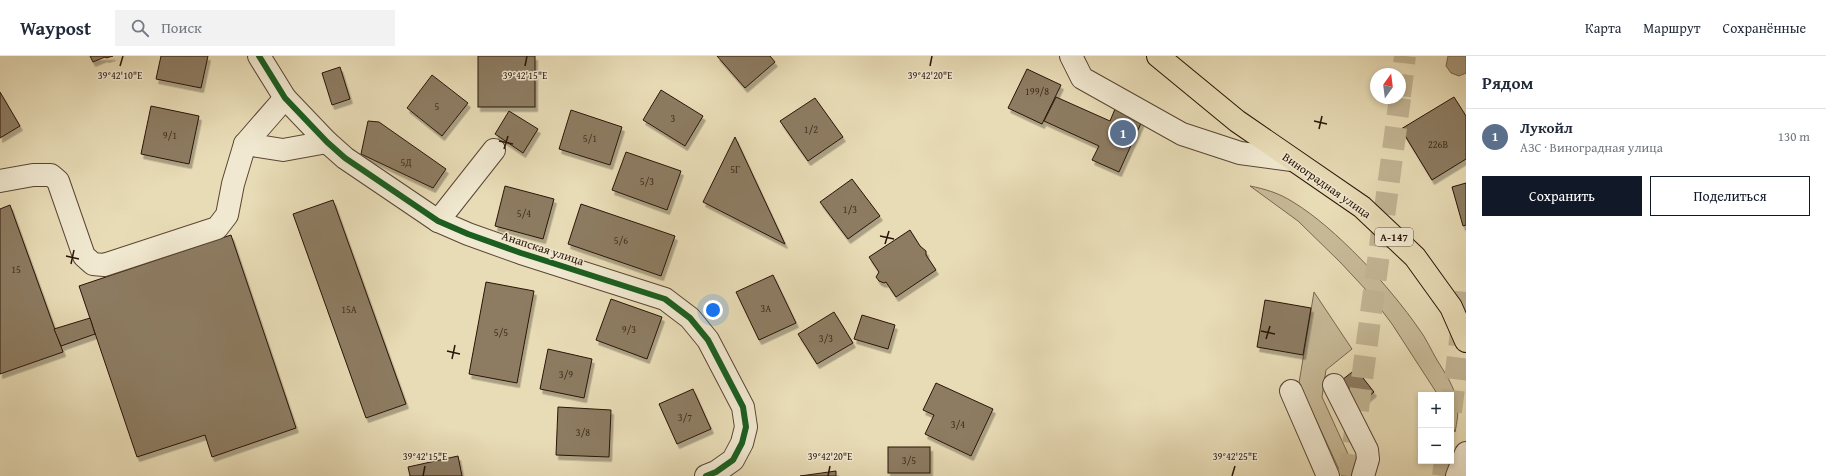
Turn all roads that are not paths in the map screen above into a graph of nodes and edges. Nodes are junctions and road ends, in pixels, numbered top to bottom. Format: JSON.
{"nodes":[{"id":1,"x":259,"y":56,"type":"edge"},
{"id":2,"x":1071,"y":56,"type":"edge"},
{"id":3,"x":1158,"y":56,"type":"edge"},
{"id":4,"x":285,"y":98,"type":"junction"},
{"id":5,"x":327,"y":142,"type":"junction"},
{"id":6,"x":245,"y":144,"type":"junction"},
{"id":7,"x":494,"y":150,"type":"dead end"},
{"id":8,"x":1292,"y":160,"type":"junction"},
{"id":9,"x":0,"y":181,"type":"edge"},
{"id":10,"x":438,"y":221,"type":"junction"},
{"id":11,"x":1466,"y":341,"type":"edge"},
{"id":12,"x":1334,"y":385,"type":"dead end"},
{"id":13,"x":1291,"y":391,"type":"dead end"},
{"id":14,"x":1466,"y":453,"type":"edge"},
{"id":15,"x":706,"y":476,"type":"edge"},
{"id":16,"x":1328,"y":476,"type":"edge"},
{"id":17,"x":1363,"y":476,"type":"edge"},
{"id":18,"x":1457,"y":476,"type":"edge"}],
"edges":[{"from":1,"to":4,"type":"street","name":"Анапская улица"},
{"from":2,"to":8,"type":"street"},
{"from":3,"to":8,"type":"main road","name":"Виноградная улица","number":"А-147"},
{"from":4,"to":5,"type":"street","name":"Анапская улица"},
{"from":4,"to":6,"type":"street"},
{"from":5,"to":6,"type":"street"},
{"from":5,"to":10,"type":"street","name":"Анапская улица"},
{"from":6,"to":9,"type":"street"},
{"from":7,"to":10,"type":"street"},
{"from":8,"to":11,"type":"main road","name":"Виноградная улица","number":"А-147"},
{"from":10,"to":15,"type":"street","name":"Анапская улица"},
{"from":12,"to":17,"type":"street"},
{"from":13,"to":16,"type":"street"},
{"from":14,"to":18,"type":"street"}]}
